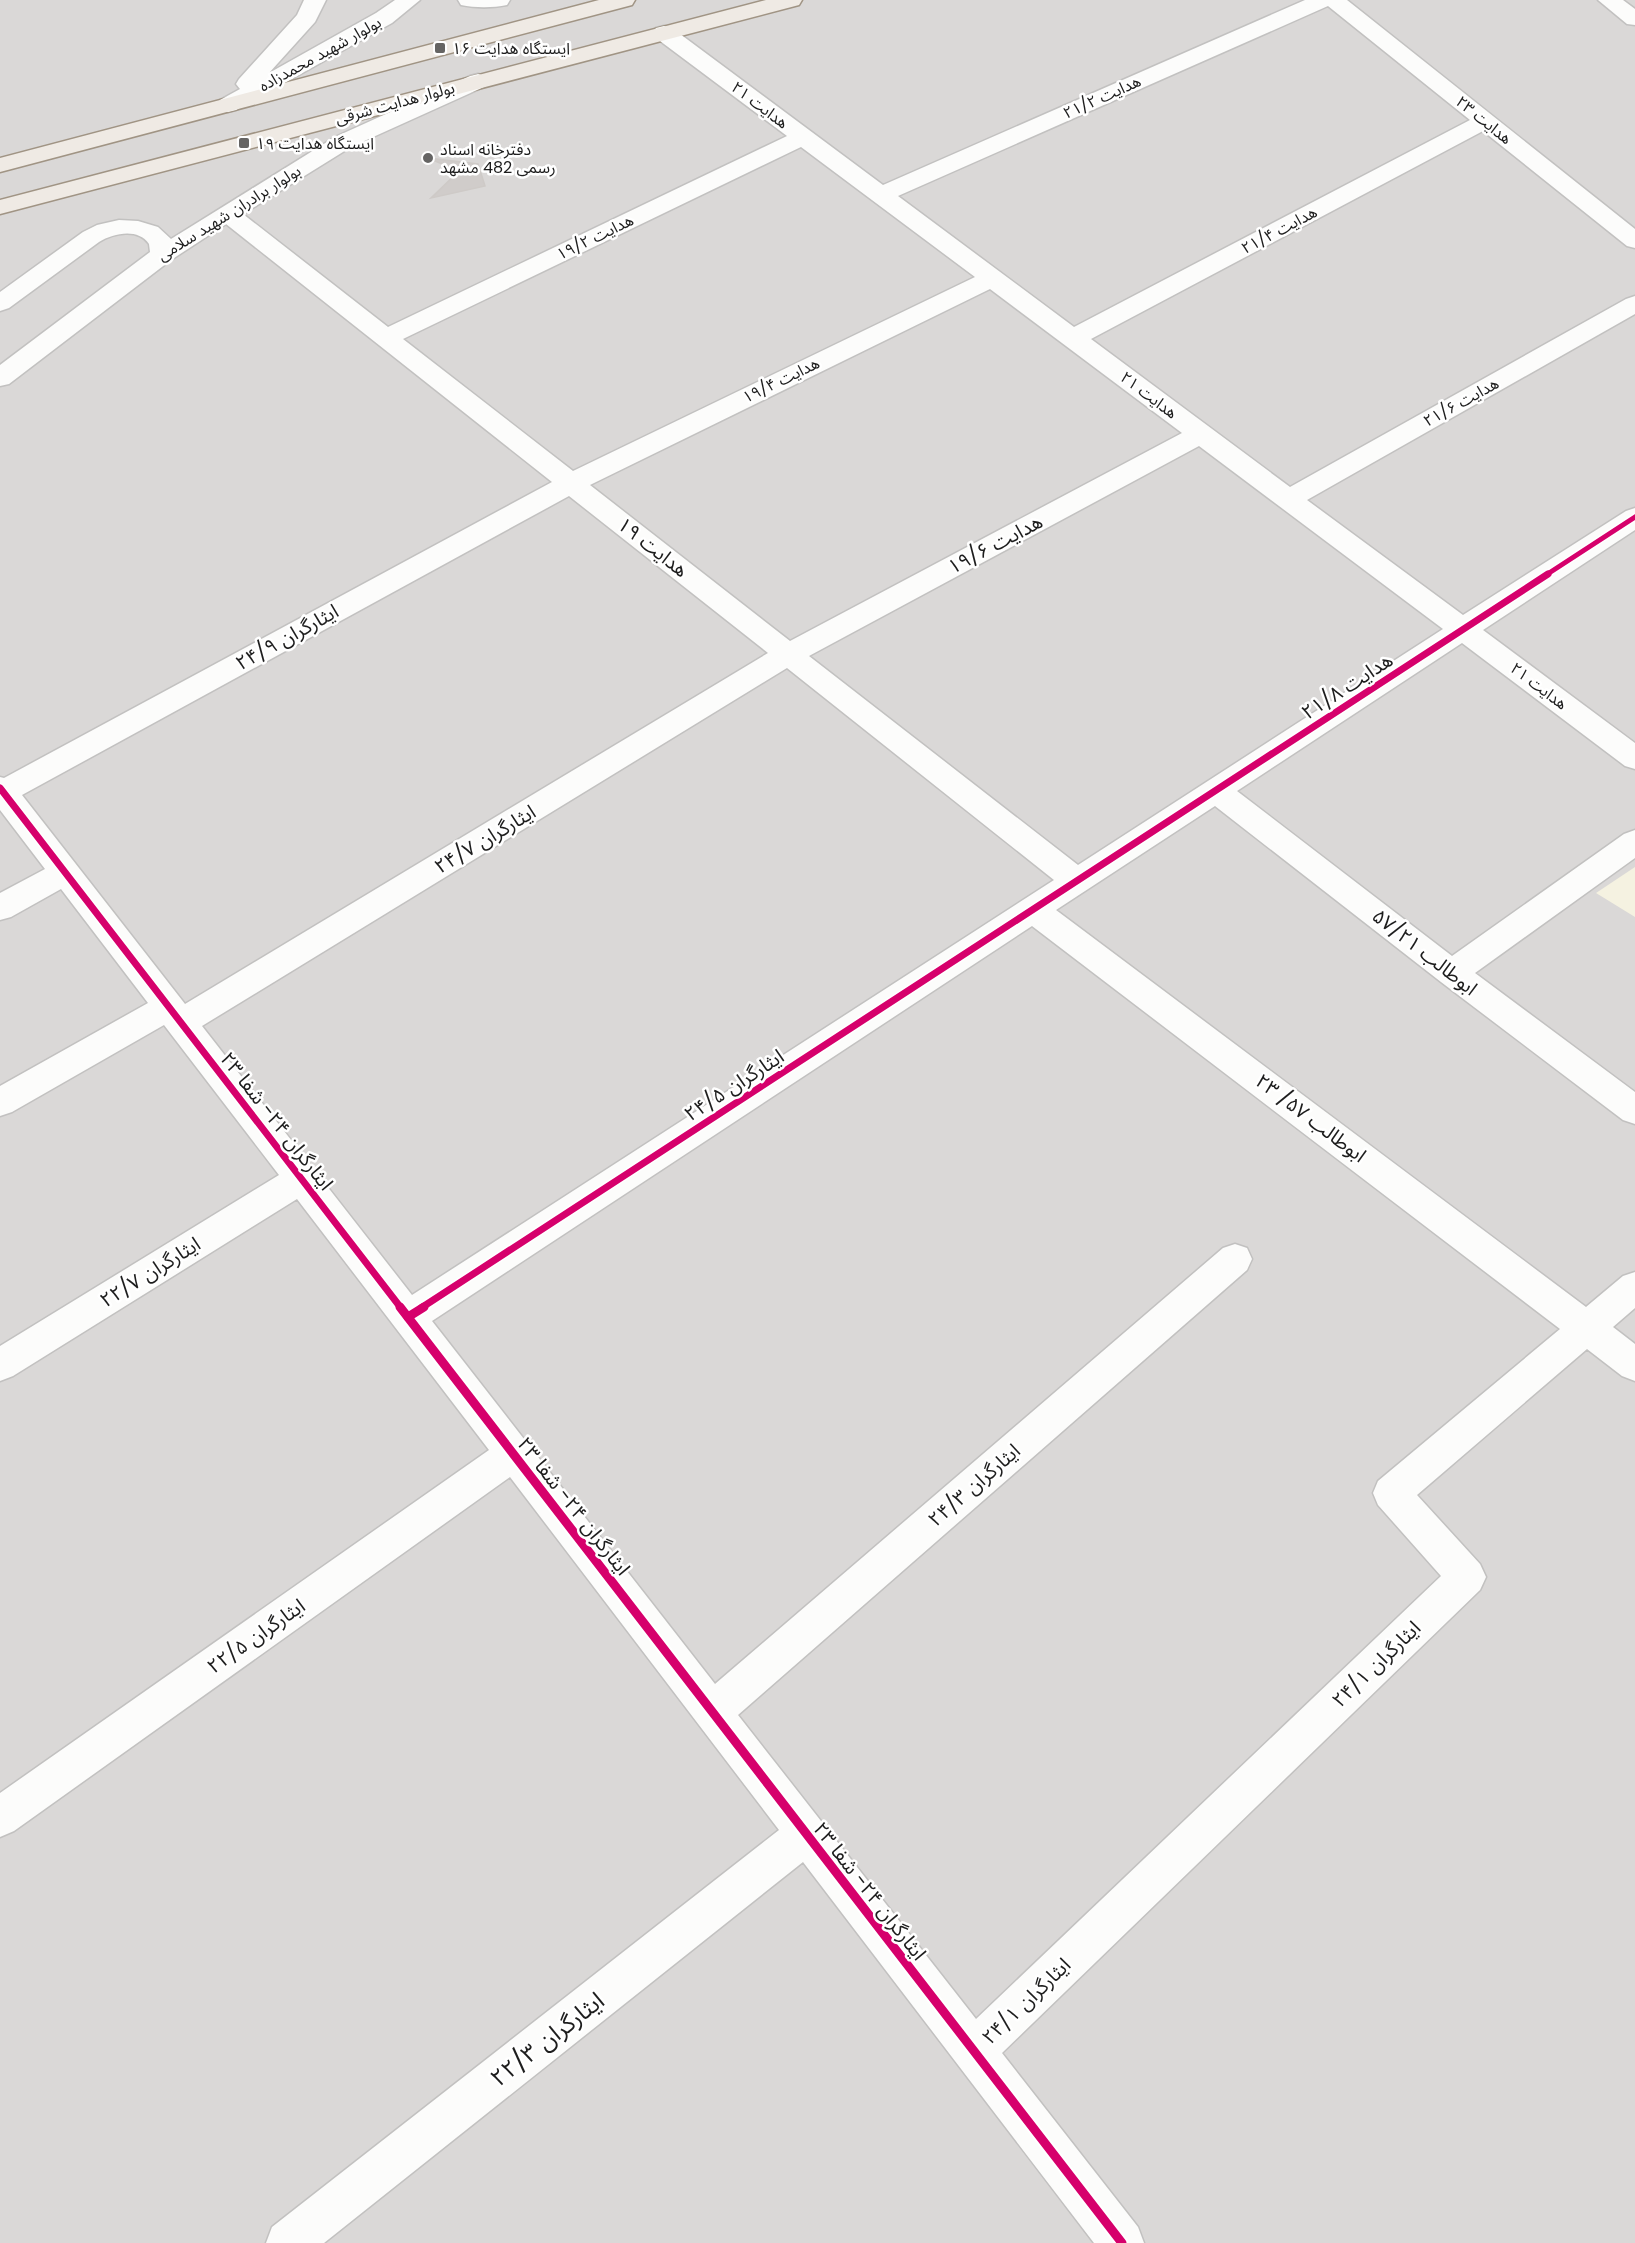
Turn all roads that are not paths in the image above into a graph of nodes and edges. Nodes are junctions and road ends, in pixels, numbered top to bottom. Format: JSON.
{"nodes":[{"id":1,"x":315,"y":0,"type":"edge"},
{"id":2,"x":409,"y":0,"type":"edge"},
{"id":3,"x":470,"y":0,"type":"edge"},
{"id":4,"x":499,"y":0,"type":"edge"},
{"id":5,"x":624,"y":0,"type":"edge"},
{"id":6,"x":791,"y":0,"type":"edge"},
{"id":7,"x":1323,"y":0,"type":"edge"},
{"id":8,"x":1334,"y":0,"type":"edge"},
{"id":9,"x":1610,"y":0,"type":"edge"},
{"id":10,"x":1635,"y":19,"type":"edge"},
{"id":11,"x":664,"y":33,"type":"junction"},
{"id":12,"x":478,"y":81,"type":"junction"},
{"id":13,"x":228,"y":105,"type":"junction"},
{"id":14,"x":1485,"y":121,"type":"junction"},
{"id":15,"x":803,"y":137,"type":"junction"},
{"id":16,"x":0,"y":165,"type":"edge"},
{"id":17,"x":880,"y":195,"type":"junction"},
{"id":18,"x":0,"y":207,"type":"edge"},
{"id":19,"x":227,"y":213,"type":"junction"},
{"id":20,"x":1635,"y":241,"type":"edge"},
{"id":21,"x":162,"y":255,"type":"junction"},
{"id":22,"x":992,"y":278,"type":"junction"},
{"id":23,"x":0,"y":303,"type":"edge"},
{"id":24,"x":1635,"y":304,"type":"edge"},
{"id":25,"x":387,"y":337,"type":"junction"},
{"id":26,"x":1073,"y":338,"type":"junction"},
{"id":27,"x":0,"y":378,"type":"edge"},
{"id":28,"x":1201,"y":434,"type":"junction"},
{"id":29,"x":571,"y":483,"type":"junction"},
{"id":30,"x":1288,"y":499,"type":"junction"},
{"id":31,"x":1635,"y":517,"type":"edge"},
{"id":32,"x":1463,"y":630,"type":"junction"},
{"id":33,"x":789,"y":654,"type":"junction"},
{"id":34,"x":1635,"y":758,"type":"edge"},
{"id":35,"x":1,"y":790,"type":"edge"},
{"id":36,"x":1216,"y":791,"type":"junction"},
{"id":37,"x":1635,"y":842,"type":"edge"},
{"id":38,"x":65,"y":872,"type":"junction"},
{"id":39,"x":1077,"y":881,"type":"junction"},
{"id":40,"x":0,"y":908,"type":"edge"},
{"id":41,"x":1034,"y":910,"type":"junction"},
{"id":42,"x":1452,"y":974,"type":"junction"},
{"id":43,"x":175,"y":1015,"type":"junction"},
{"id":44,"x":0,"y":1102,"type":"edge"},
{"id":45,"x":1635,"y":1110,"type":"edge"},
{"id":46,"x":301,"y":1179,"type":"junction"},
{"id":47,"x":1235,"y":1259,"type":"dead end"},
{"id":48,"x":1635,"y":1287,"type":"edge"},
{"id":49,"x":408,"y":1317,"type":"junction"},
{"id":50,"x":1588,"y":1327,"type":"junction"},
{"id":51,"x":0,"y":1365,"type":"edge"},
{"id":52,"x":1635,"y":1365,"type":"edge"},
{"id":53,"x":513,"y":1454,"type":"junction"},
{"id":54,"x":712,"y":1712,"type":"junction"},
{"id":55,"x":0,"y":1817,"type":"edge"},
{"id":56,"x":806,"y":1834,"type":"junction"},
{"id":57,"x":973,"y":2051,"type":"junction"},
{"id":58,"x":288,"y":2243,"type":"edge"},
{"id":59,"x":1122,"y":2243,"type":"edge"}],
"edges":[{"from":1,"to":13,"type":"street"},
{"from":2,"to":13,"type":"street","name":"بولوار شهید محمدزاده"},
{"from":3,"to":4,"type":"street"},
{"from":5,"to":13,"type":"main road"},
{"from":6,"to":11,"type":"main road","name":"بولوار هدایت شرقی"},
{"from":7,"to":17,"type":"street","name":"هدایت ۲۱/۲"},
{"from":8,"to":14,"type":"street","name":"هدایت ۲۳"},
{"from":9,"to":10,"type":"street"},
{"from":11,"to":12,"type":"main road","name":"بولوار هدایت شرقی"},
{"from":11,"to":15,"type":"street","name":"هدایت ۲۱"},
{"from":12,"to":18,"type":"main road","name":"بولوار هدایت شرقی"},
{"from":12,"to":19,"type":"street","name":"بولوار برادران شهید سلامی"},
{"from":13,"to":16,"type":"main road"},
{"from":14,"to":20,"type":"street","name":"هدایت ۲۳"},
{"from":14,"to":26,"type":"street","name":"هدایت ۲۱/۴"},
{"from":15,"to":17,"type":"street","name":"هدایت ۲۱"},
{"from":15,"to":25,"type":"street","name":"هدایت ۱۹/۲"},
{"from":17,"to":22,"type":"street","name":"هدایت ۲۱"},
{"from":19,"to":21,"type":"street","name":"بولوار برادران شهید سلامی"},
{"from":19,"to":25,"type":"street","name":"هدایت ۱۹"},
{"from":21,"to":23,"type":"street"},
{"from":21,"to":27,"type":"street","name":"بولوار برادران شهید سلامی"},
{"from":22,"to":26,"type":"street","name":"هدایت ۲۱"},
{"from":22,"to":29,"type":"street","name":"هدایت ۱۹/۴"},
{"from":24,"to":30,"type":"street","name":"هدایت ۲۱/۶"},
{"from":25,"to":29,"type":"street","name":"هدایت ۱۹"},
{"from":26,"to":28,"type":"street","name":"هدایت ۲۱"},
{"from":28,"to":30,"type":"street","name":"هدایت ۲۱"},
{"from":28,"to":33,"type":"street","name":"هدایت ۱۹/۶"},
{"from":29,"to":33,"type":"street","name":"هدایت ۱۹"},
{"from":29,"to":35,"type":"street","name":"ایثارگران ۲۴/۹"},
{"from":30,"to":32,"type":"street","name":"هدایت ۲۱"},
{"from":31,"to":32,"type":"street","name":"هدایت ۲۱/۸"},
{"from":32,"to":34,"type":"street","name":"هدایت ۲۱"},
{"from":32,"to":36,"type":"street","name":"هدایت ۲۱/۸"},
{"from":33,"to":39,"type":"street","name":"هدایت ۱۹"},
{"from":33,"to":43,"type":"street","name":"ایثارگران ۲۴/۷"},
{"from":35,"to":38,"type":"street","name":"ایثارگران ۲۴- شفا ۲۳"},
{"from":36,"to":39,"type":"street","name":"هدایت ۲۱/۸"},
{"from":36,"to":42,"type":"street","name":"ابوطالب ۵۷/۲۱"},
{"from":37,"to":42,"type":"street"},
{"from":38,"to":40,"type":"street"},
{"from":38,"to":43,"type":"street","name":"ایثارگران ۲۴- شفا ۲۳"},
{"from":39,"to":41,"type":"street","name":"ایثارگران ۲۴/۵"},
{"from":41,"to":49,"type":"street","name":"ایثارگران ۲۴/۵"},
{"from":41,"to":50,"type":"street","name":"ابوطالب ۵۷/ ۲۳"},
{"from":42,"to":45,"type":"street","name":"ابوطالب ۵۷/۲۱"},
{"from":43,"to":44,"type":"street","name":"ایثارگران ۲۴/۷"},
{"from":43,"to":46,"type":"street","name":"ایثارگران ۲۴- شفا ۲۳"},
{"from":46,"to":49,"type":"street","name":"ایثارگران ۲۴- شفا ۲۳"},
{"from":46,"to":51,"type":"street","name":"ایثارگران ۲۲/۷"},
{"from":47,"to":54,"type":"street","name":"ایثارگران ۲۴/۳"},
{"from":48,"to":50,"type":"street","name":"ایثارگران ۲۴/۱"},
{"from":49,"to":53,"type":"street","name":"ایثارگران ۲۴- شفا ۲۳"},
{"from":50,"to":52,"type":"street","name":"ابوطالب ۵۷/ ۲۳"},
{"from":50,"to":57,"type":"street","name":"ایثارگران ۲۴/۱"},
{"from":53,"to":54,"type":"street","name":"ایثارگران ۲۴- شفا ۲۳"},
{"from":53,"to":55,"type":"street","name":"ایثارگران ۲۲/۵"},
{"from":54,"to":56,"type":"street","name":"ایثارگران ۲۴- شفا ۲۳"},
{"from":56,"to":57,"type":"street","name":"ایثارگران ۲۴- شفا ۲۳"},
{"from":56,"to":58,"type":"street","name":"ایثارگران ۲۲/۳"},
{"from":57,"to":59,"type":"street","name":"ایثارگران ۲۴- شفا ۲۳"}]}
